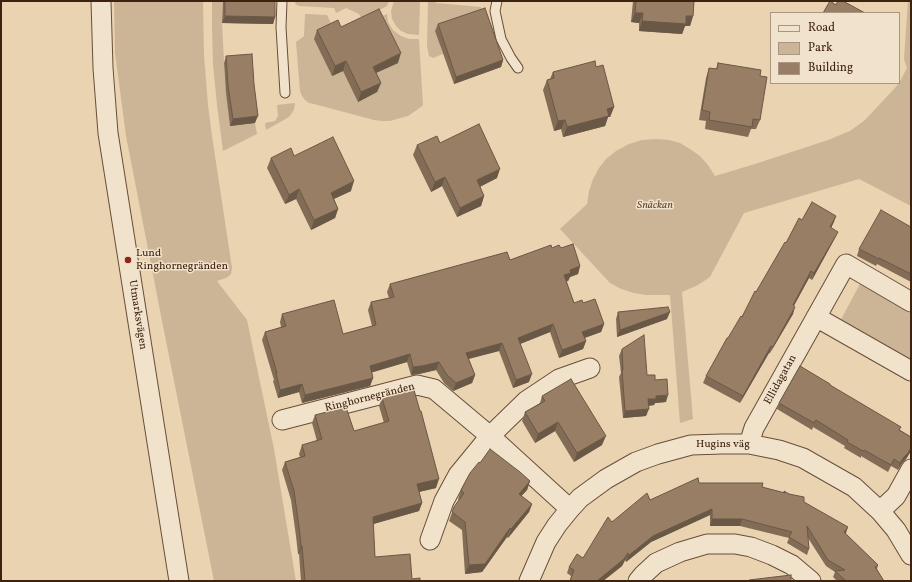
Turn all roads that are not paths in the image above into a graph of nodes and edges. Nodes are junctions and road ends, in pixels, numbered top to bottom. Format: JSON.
{"nodes":[{"id":1,"x":101,"y":1,"type":"edge"},
{"id":2,"x":282,"y":1,"type":"edge"},
{"id":3,"x":497,"y":1,"type":"edge"},
{"id":4,"x":518,"y":68,"type":"dead end"},
{"id":5,"x":285,"y":93,"type":"dead end"},
{"id":6,"x":911,"y":302,"type":"edge"},
{"id":7,"x":816,"y":317,"type":"junction"},
{"id":8,"x":590,"y":368,"type":"dead end"},
{"id":9,"x":911,"y":371,"type":"edge"},
{"id":10,"x":282,"y":420,"type":"dead end"},
{"id":11,"x":490,"y":436,"type":"junction"},
{"id":12,"x":749,"y":444,"type":"junction"},
{"id":13,"x":911,"y":469,"type":"edge"},
{"id":14,"x":570,"y":509,"type":"junction"},
{"id":15,"x":880,"y":511,"type":"junction"},
{"id":16,"x":430,"y":540,"type":"dead end"},
{"id":17,"x":911,"y":555,"type":"edge"},
{"id":18,"x":179,"y":581,"type":"edge"},
{"id":19,"x":529,"y":581,"type":"edge"},
{"id":20,"x":638,"y":581,"type":"edge"},
{"id":21,"x":811,"y":581,"type":"edge"}],
"edges":[{"from":1,"to":18,"type":"street","name":"Utmarksvägen"},
{"from":2,"to":5,"type":"lane"},
{"from":3,"to":4,"type":"lane"},
{"from":6,"to":7,"type":"street","name":"Ellidagatan"},
{"from":7,"to":9,"type":"street"},
{"from":7,"to":12,"type":"street","name":"Ellidagatan"},
{"from":8,"to":11,"type":"street"},
{"from":10,"to":11,"type":"street","name":"Ringhornegränden"},
{"from":11,"to":14,"type":"street","name":"Ringhornegränden"},
{"from":11,"to":16,"type":"street"},
{"from":12,"to":14,"type":"street","name":"Hugins väg"},
{"from":12,"to":15,"type":"street","name":"Hugins väg"},
{"from":13,"to":15,"type":"street"},
{"from":14,"to":19,"type":"street","name":"Hugins väg"},
{"from":15,"to":17,"type":"street","name":"Hugins väg"},
{"from":20,"to":21,"type":"street"}]}
